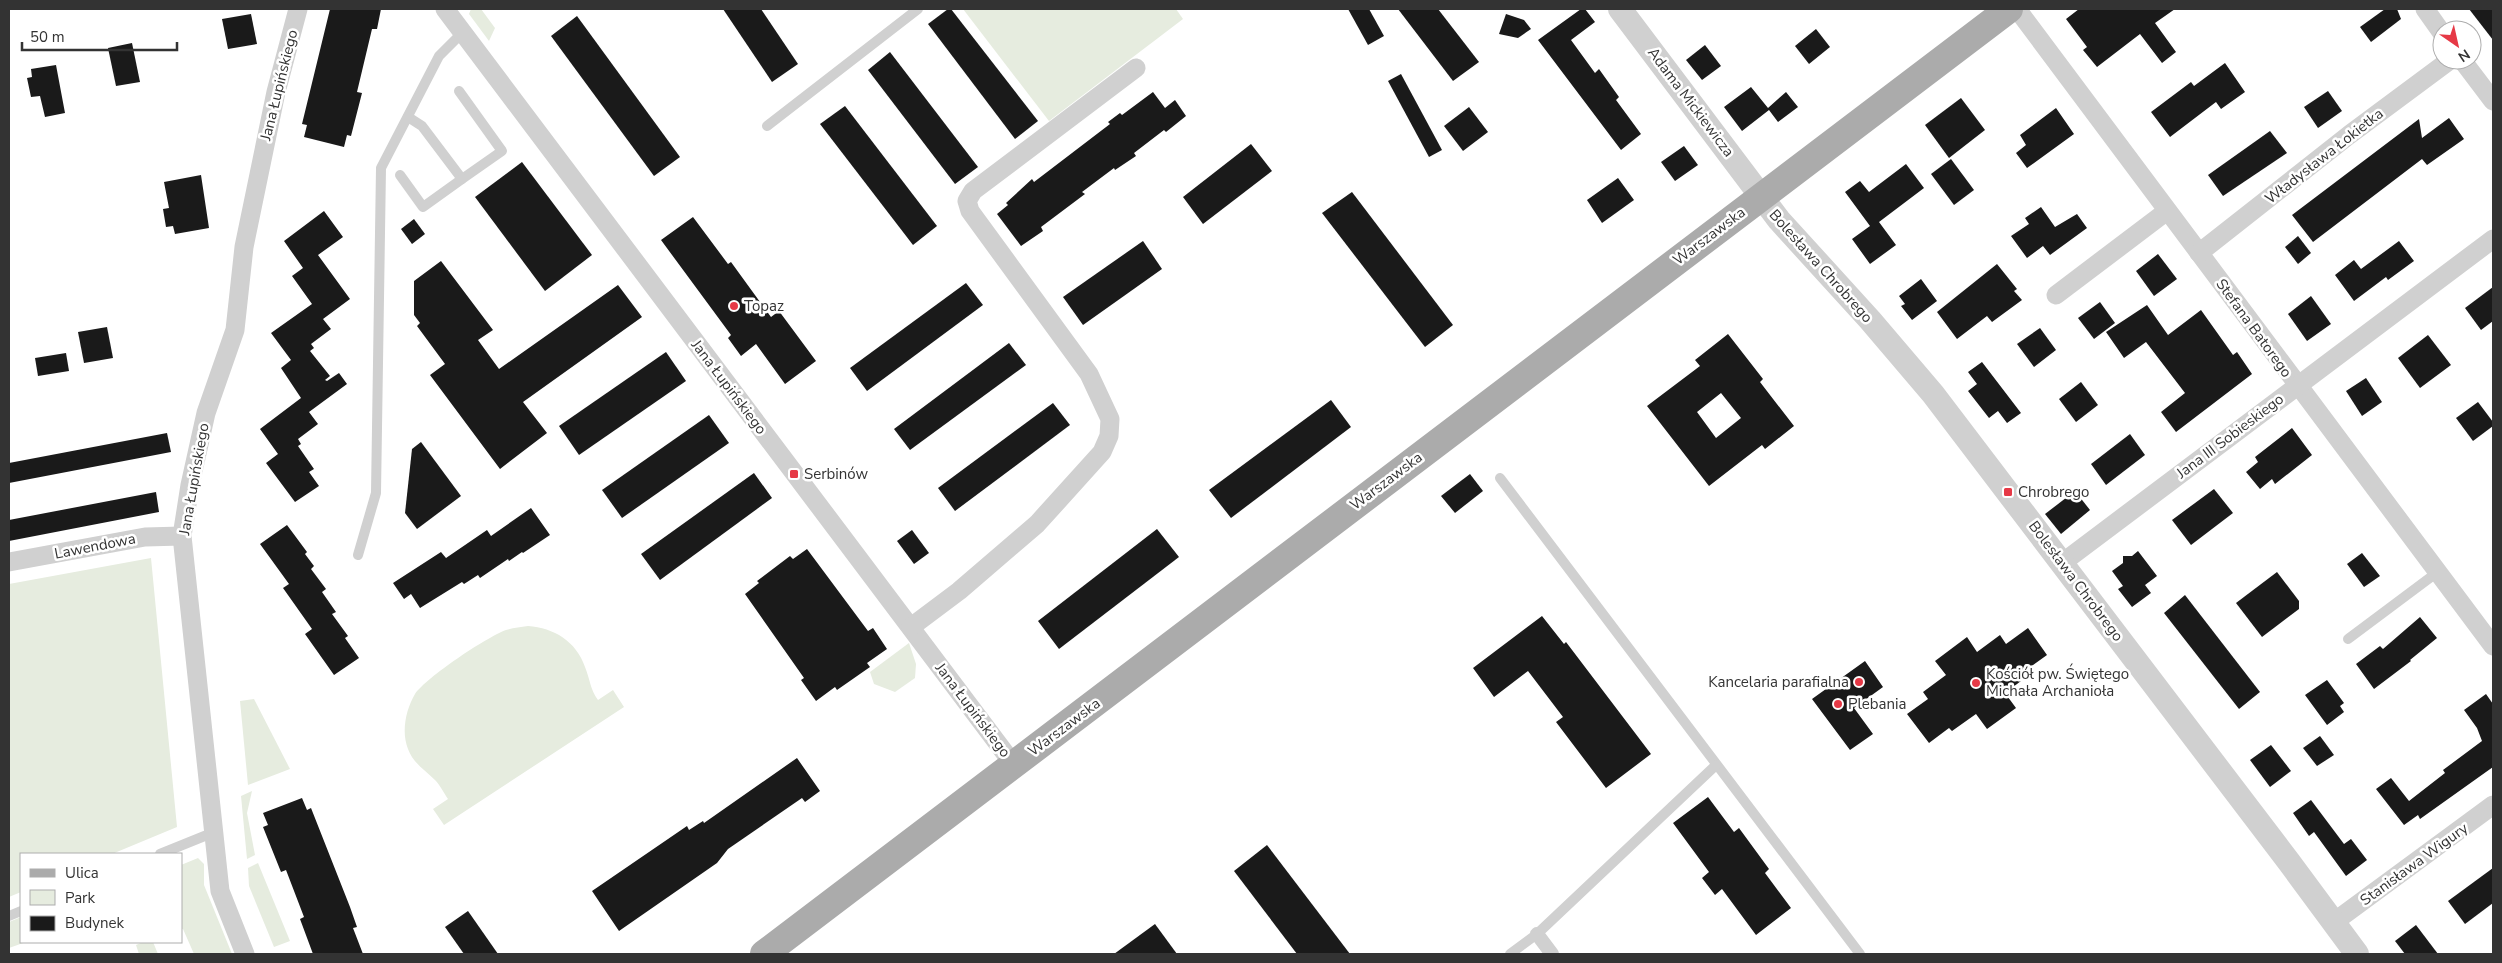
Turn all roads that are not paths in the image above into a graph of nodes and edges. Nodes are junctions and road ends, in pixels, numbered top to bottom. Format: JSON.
{"nodes":[{"id":1,"x":298,"y":9,"type":"edge"},
{"id":2,"x":918,"y":9,"type":"edge"},
{"id":3,"x":1620,"y":9,"type":"edge"},
{"id":4,"x":2009,"y":9,"type":"edge"},
{"id":5,"x":2017,"y":9,"type":"edge"},
{"id":6,"x":2425,"y":9,"type":"edge"},
{"id":7,"x":451,"y":11,"type":"edge"},
{"id":8,"x":2433,"y":20,"type":"edge"},
{"id":9,"x":462,"y":33,"type":"junction"},
{"id":10,"x":1136,"y":68,"type":"dead end"},
{"id":11,"x":2437,"y":70,"type":"edge"},
{"id":12,"x":2470,"y":70,"type":"edge"},
{"id":13,"x":459,"y":91,"type":"dead end"},
{"id":14,"x":2493,"y":101,"type":"edge"},
{"id":15,"x":408,"y":117,"type":"junction"},
{"id":16,"x":767,"y":126,"type":"dead end"},
{"id":17,"x":400,"y":175,"type":"dead end"},
{"id":18,"x":462,"y":179,"type":"junction"},
{"id":19,"x":1761,"y":197,"type":"junction"},
{"id":20,"x":2167,"y":211,"type":"junction"},
{"id":21,"x":2493,"y":239,"type":"edge"},
{"id":22,"x":2199,"y":253,"type":"junction"},
{"id":23,"x":2056,"y":295,"type":"dead end"},
{"id":24,"x":2297,"y":385,"type":"junction"},
{"id":25,"x":1500,"y":478,"type":"dead end"},
{"id":26,"x":182,"y":536,"type":"junction"},
{"id":27,"x":358,"y":556,"type":"dead end"},
{"id":28,"x":9,"y":562,"type":"edge"},
{"id":29,"x":2062,"y":563,"type":"junction"},
{"id":30,"x":2439,"y":571,"type":"junction"},
{"id":31,"x":911,"y":627,"type":"junction"},
{"id":32,"x":2348,"y":639,"type":"dead end"},
{"id":33,"x":2493,"y":646,"type":"edge"},
{"id":34,"x":1014,"y":765,"type":"junction"},
{"id":35,"x":1716,"y":765,"type":"junction"},
{"id":36,"x":2493,"y":805,"type":"edge"},
{"id":37,"x":212,"y":833,"type":"junction"},
{"id":38,"x":162,"y":853,"type":"edge"},
{"id":39,"x":2334,"y":922,"type":"junction"},
{"id":40,"x":1537,"y":934,"type":"junction"},
{"id":41,"x":245,"y":954,"type":"edge"},
{"id":42,"x":764,"y":954,"type":"edge"},
{"id":43,"x":1510,"y":954,"type":"edge"},
{"id":44,"x":1552,"y":954,"type":"edge"},
{"id":45,"x":1860,"y":954,"type":"edge"},
{"id":46,"x":2356,"y":954,"type":"edge"}],
"edges":[{"from":1,"to":26,"type":"street","name":"Jana Łupińskiego"},
{"from":2,"to":16,"type":"lane"},
{"from":3,"to":19,"type":"street","name":"Adama Mickiewicza"},
{"from":4,"to":19,"type":"main road","name":"Warszawska"},
{"from":5,"to":20,"type":"street","name":"Stefana Batorego"},
{"from":6,"to":8,"type":"street"},
{"from":7,"to":9,"type":"street","name":"Jana Łupińskiego"},
{"from":9,"to":15,"type":"lane"},
{"from":9,"to":31,"type":"street","name":"Jana Łupińskiego"},
{"from":10,"to":31,"type":"street"},
{"from":11,"to":22,"type":"street","name":"Władysława Łokietka"},
{"from":12,"to":14,"type":"street"},
{"from":13,"to":18,"type":"lane"},
{"from":15,"to":18,"type":"lane"},
{"from":15,"to":27,"type":"lane"},
{"from":17,"to":18,"type":"lane"},
{"from":19,"to":29,"type":"street","name":"Bolesława Chrobrego"},
{"from":19,"to":34,"type":"main road","name":"Warszawska"},
{"from":20,"to":22,"type":"street","name":"Stefana Batorego"},
{"from":20,"to":23,"type":"street"},
{"from":21,"to":24,"type":"street","name":"Jana III Sobieskiego"},
{"from":22,"to":24,"type":"street","name":"Stefana Batorego"},
{"from":24,"to":29,"type":"street","name":"Jana III Sobieskiego"},
{"from":24,"to":30,"type":"street","name":"Stefana Batorego"},
{"from":25,"to":35,"type":"lane"},
{"from":26,"to":28,"type":"street","name":"Lawendowa"},
{"from":26,"to":37,"type":"street","name":"Jana Łupińskiego"},
{"from":29,"to":39,"type":"street","name":"Bolesława Chrobrego"},
{"from":30,"to":32,"type":"lane"},
{"from":30,"to":33,"type":"street","name":"Stefana Batorego"},
{"from":31,"to":34,"type":"street","name":"Jana Łupińskiego"},
{"from":34,"to":42,"type":"main road","name":"Warszawska"},
{"from":35,"to":40,"type":"lane"},
{"from":35,"to":45,"type":"lane"},
{"from":36,"to":39,"type":"street","name":"Stanisława Wigury"},
{"from":37,"to":38,"type":"lane"},
{"from":37,"to":41,"type":"street","name":"Jana Łupińskiego"},
{"from":39,"to":46,"type":"street","name":"Bolesława Chrobrego"},
{"from":40,"to":43,"type":"lane"},
{"from":40,"to":44,"type":"street"}]}
